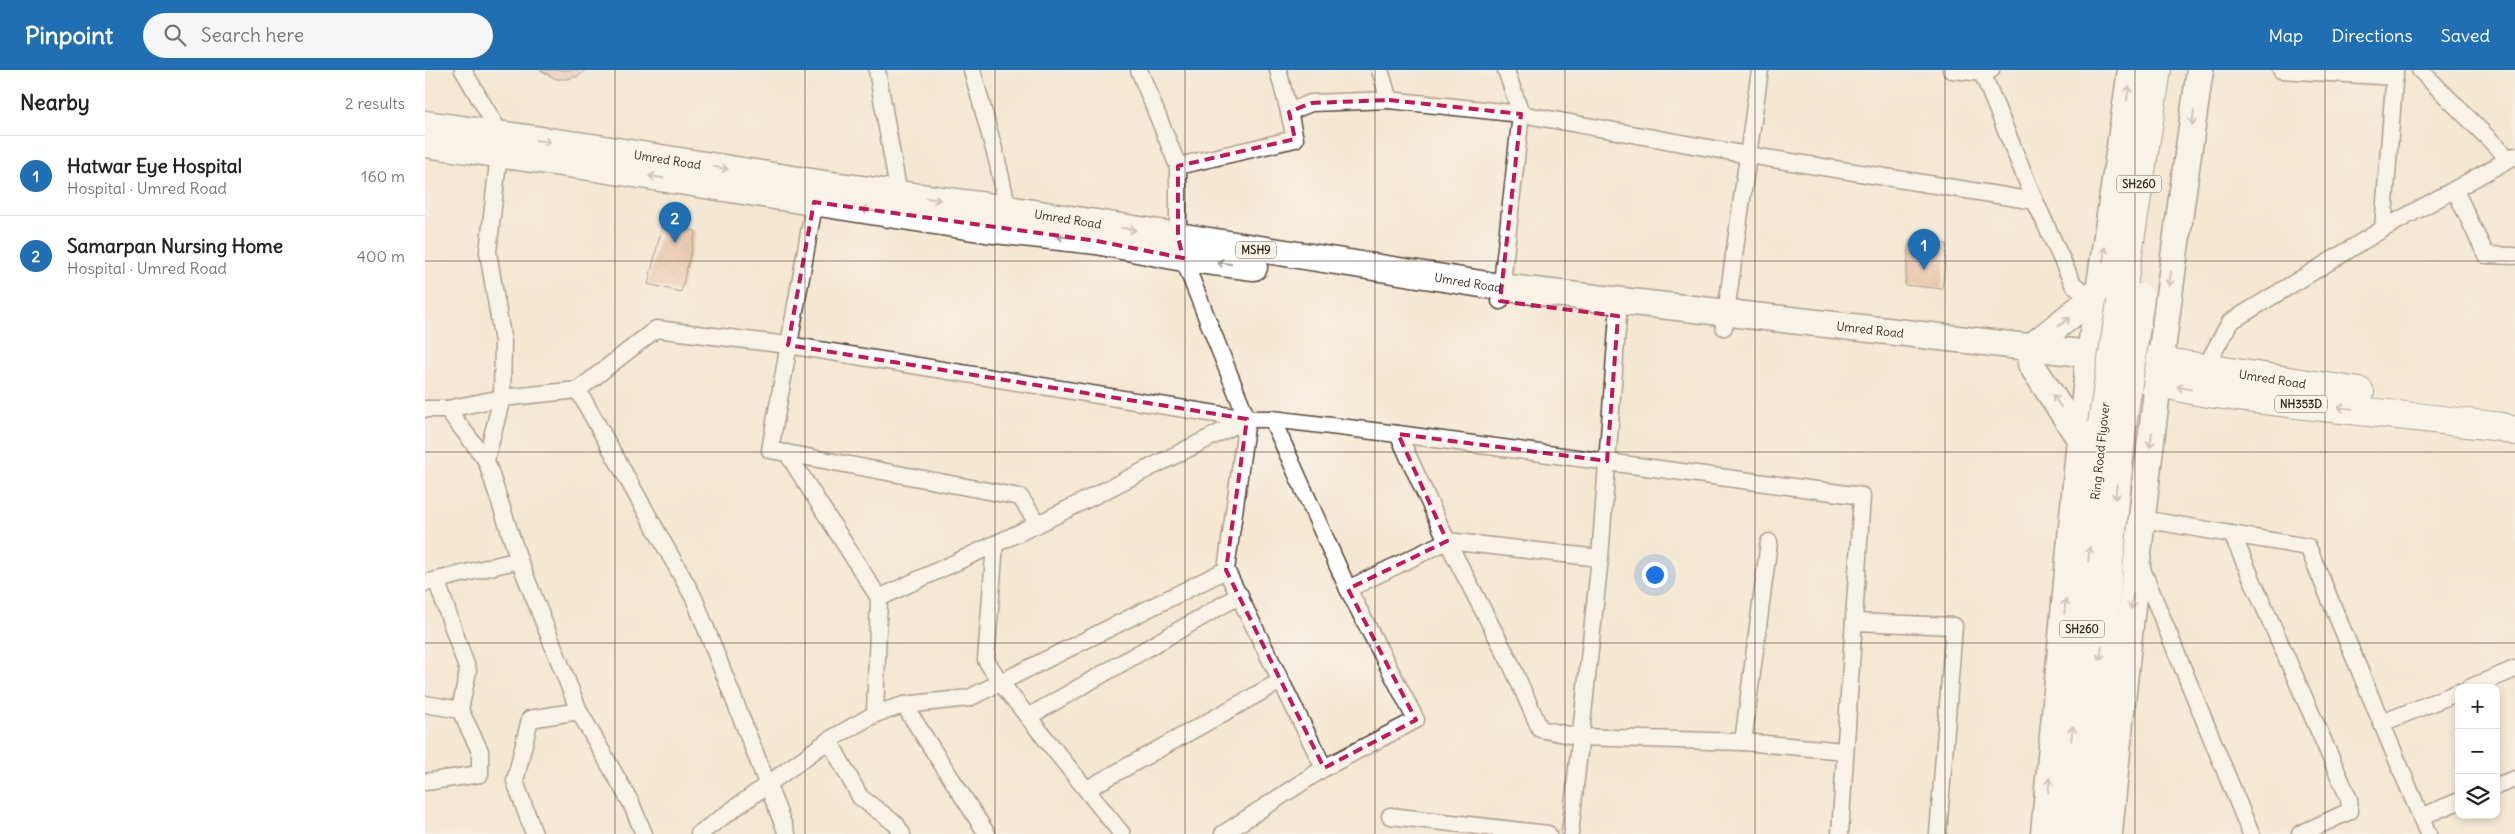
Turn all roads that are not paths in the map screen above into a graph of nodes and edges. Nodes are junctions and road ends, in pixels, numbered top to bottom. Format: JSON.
{"nodes":[{"id":1,"x":463,"y":70,"type":"edge"},
{"id":2,"x":877,"y":70,"type":"edge"},
{"id":3,"x":972,"y":70,"type":"edge"},
{"id":4,"x":1139,"y":70,"type":"edge"},
{"id":5,"x":1278,"y":70,"type":"edge"},
{"id":6,"x":1380,"y":70,"type":"edge"},
{"id":7,"x":1506,"y":70,"type":"edge"},
{"id":8,"x":1760,"y":70,"type":"edge"},
{"id":9,"x":1951,"y":70,"type":"edge"},
{"id":10,"x":2131,"y":70,"type":"edge"},
{"id":11,"x":2157,"y":70,"type":"edge"},
{"id":12,"x":2175,"y":70,"type":"edge"},
{"id":13,"x":2200,"y":70,"type":"edge"},
{"id":14,"x":2281,"y":70,"type":"edge"},
{"id":15,"x":2420,"y":70,"type":"edge"},
{"id":16,"x":1985,"y":71,"type":"edge"},
{"id":17,"x":2395,"y":73,"type":"edge"},
{"id":18,"x":1389,"y":100,"type":"junction"},
{"id":19,"x":1289,"y":112,"type":"junction"},
{"id":20,"x":1521,"y":114,"type":"junction"},
{"id":21,"x":425,"y":124,"type":"edge"},
{"id":22,"x":425,"y":144,"type":"edge"},
{"id":23,"x":499,"y":144,"type":"junction"},
{"id":24,"x":1748,"y":155,"type":"junction"},
{"id":25,"x":2512,"y":158,"type":"edge"},
{"id":26,"x":1178,"y":166,"type":"junction"},
{"id":27,"x":2455,"y":190,"type":"junction"},
{"id":28,"x":816,"y":192,"type":"junction"},
{"id":29,"x":2035,"y":202,"type":"junction"},
{"id":30,"x":901,"y":205,"type":"junction"},
{"id":31,"x":1008,"y":208,"type":"junction"},
{"id":32,"x":2383,"y":229,"type":"junction"},
{"id":33,"x":1180,"y":247,"type":"junction"},
{"id":34,"x":2515,"y":256,"type":"edge"},
{"id":35,"x":1500,"y":294,"type":"junction"},
{"id":36,"x":2114,"y":298,"type":"junction"},
{"id":37,"x":1618,"y":316,"type":"junction"},
{"id":38,"x":2166,"y":316,"type":"junction"},
{"id":39,"x":1725,"y":321,"type":"junction"},
{"id":40,"x":789,"y":345,"type":"junction"},
{"id":41,"x":2031,"y":356,"type":"junction"},
{"id":42,"x":2089,"y":362,"type":"junction"},
{"id":43,"x":2205,"y":368,"type":"junction"},
{"id":44,"x":2159,"y":372,"type":"junction"},
{"id":45,"x":579,"y":390,"type":"junction"},
{"id":46,"x":502,"y":398,"type":"junction"},
{"id":47,"x":447,"y":409,"type":"junction"},
{"id":48,"x":425,"y":410,"type":"edge"},
{"id":49,"x":2515,"y":416,"type":"edge"},
{"id":50,"x":1247,"y":419,"type":"junction"},
{"id":51,"x":1272,"y":419,"type":"junction"},
{"id":52,"x":2101,"y":429,"type":"junction"},
{"id":53,"x":2515,"y":431,"type":"edge"},
{"id":54,"x":1398,"y":434,"type":"junction"},
{"id":55,"x":787,"y":453,"type":"junction"},
{"id":56,"x":486,"y":460,"type":"junction"},
{"id":57,"x":1607,"y":461,"type":"junction"},
{"id":58,"x":2142,"y":518,"type":"junction"},
{"id":59,"x":1038,"y":524,"type":"junction"},
{"id":60,"x":2231,"y":534,"type":"junction"},
{"id":61,"x":1447,"y":541,"type":"junction"},
{"id":62,"x":1769,"y":542,"type":"dead end"},
{"id":63,"x":995,"y":544,"type":"junction"},
{"id":64,"x":2137,"y":557,"type":"junction"},
{"id":65,"x":1600,"y":558,"type":"junction"},
{"id":66,"x":519,"y":560,"type":"junction"},
{"id":67,"x":1226,"y":570,"type":"junction"},
{"id":68,"x":431,"y":583,"type":"edge"},
{"id":69,"x":1348,"y":588,"type":"junction"},
{"id":70,"x":1240,"y":595,"type":"junction"},
{"id":71,"x":879,"y":598,"type":"junction"},
{"id":72,"x":1853,"y":622,"type":"junction"},
{"id":73,"x":2515,"y":669,"type":"edge"},
{"id":74,"x":1281,"y":681,"type":"junction"},
{"id":75,"x":1000,"y":682,"type":"junction"},
{"id":76,"x":2479,"y":684,"type":"edge"},
{"id":77,"x":2455,"y":694,"type":"edge"},
{"id":78,"x":425,"y":704,"type":"edge"},
{"id":79,"x":904,"y":705,"type":"junction"},
{"id":80,"x":460,"y":710,"type":"junction"},
{"id":81,"x":579,"y":711,"type":"junction"},
{"id":82,"x":875,"y":714,"type":"junction"},
{"id":83,"x":1028,"y":717,"type":"junction"},
{"id":84,"x":2382,"y":723,"type":"junction"},
{"id":85,"x":1579,"y":737,"type":"junction"},
{"id":86,"x":829,"y":740,"type":"junction"},
{"id":87,"x":1743,"y":742,"type":"junction"},
{"id":88,"x":1845,"y":751,"type":"junction"},
{"id":89,"x":1324,"y":768,"type":"junction"},
{"id":90,"x":2515,"y":779,"type":"edge"},
{"id":91,"x":425,"y":782,"type":"edge"},
{"id":92,"x":768,"y":784,"type":"junction"},
{"id":93,"x":2500,"y":785,"type":"edge"},
{"id":94,"x":1087,"y":789,"type":"junction"},
{"id":95,"x":2455,"y":804,"type":"edge"},
{"id":96,"x":1390,"y":816,"type":"dead end"},
{"id":97,"x":2421,"y":817,"type":"junction"},
{"id":98,"x":534,"y":834,"type":"edge"},
{"id":99,"x":644,"y":834,"type":"edge"},
{"id":100,"x":699,"y":834,"type":"edge"},
{"id":101,"x":787,"y":834,"type":"edge"},
{"id":102,"x":902,"y":834,"type":"edge"},
{"id":103,"x":987,"y":834,"type":"edge"},
{"id":104,"x":1122,"y":834,"type":"edge"},
{"id":105,"x":1223,"y":834,"type":"edge"},
{"id":106,"x":1547,"y":834,"type":"edge"},
{"id":107,"x":1570,"y":834,"type":"edge"},
{"id":108,"x":1840,"y":834,"type":"edge"},
{"id":109,"x":1939,"y":834,"type":"edge"},
{"id":110,"x":2044,"y":834,"type":"edge"},
{"id":111,"x":2062,"y":834,"type":"edge"},
{"id":112,"x":2084,"y":834,"type":"edge"},
{"id":113,"x":2109,"y":834,"type":"edge"},
{"id":114,"x":2251,"y":834,"type":"edge"},
{"id":115,"x":2300,"y":834,"type":"edge"},
{"id":116,"x":2429,"y":834,"type":"edge"}],
"edges":[{"from":1,"to":23,"type":"street"},
{"from":2,"to":30,"type":"street"},
{"from":3,"to":31,"type":"street"},
{"from":4,"to":26,"type":"street"},
{"from":5,"to":19,"type":"street"},
{"from":6,"to":18,"type":"street"},
{"from":7,"to":20,"type":"street"},
{"from":8,"to":24,"type":"street"},
{"from":9,"to":16,"type":"street"},
{"from":36,"to":10,"type":"main road","one_way":true},
{"from":11,"to":36,"type":"highway","name":"Ring Road Flyover","number":"SH260"},
{"from":12,"to":36,"type":"highway","name":"Ring Road Flyover","number":"SH260"},
{"from":13,"to":38,"type":"main road","one_way":true},
{"from":14,"to":17,"type":"street"},
{"from":15,"to":25,"type":"street"},
{"from":16,"to":29,"type":"street"},
{"from":17,"to":32,"type":"street"},
{"from":18,"to":19,"type":"street"},
{"from":18,"to":20,"type":"street"},
{"from":19,"to":26,"type":"street"},
{"from":20,"to":24,"type":"street"},
{"from":20,"to":35,"type":"street"},
{"from":21,"to":23,"type":"main road","name":"Umred Road","number":"MSH9"},
{"from":22,"to":23,"type":"main road"},
{"from":23,"to":28,"type":"main road","name":"Umred Road","number":"MSH9"},
{"from":23,"to":46,"type":"street"},
{"from":24,"to":29,"type":"street"},
{"from":24,"to":39,"type":"street"},
{"from":25,"to":27,"type":"street"},
{"from":26,"to":33,"type":"street"},
{"from":27,"to":32,"type":"street"},
{"from":27,"to":34,"type":"street"},
{"from":28,"to":30,"type":"main road","name":"Umred Road","number":"MSH9"},
{"from":28,"to":40,"type":"street"},
{"from":29,"to":36,"type":"street"},
{"from":30,"to":31,"type":"main road","name":"Umred Road","number":"MSH9","one_way":true},
{"from":33,"to":30,"type":"main road","one_way":true},
{"from":31,"to":33,"type":"main road","name":"Umred Road","number":"MSH9","one_way":true},
{"from":32,"to":43,"type":"street"},
{"from":33,"to":35,"type":"main road","name":"Umred Road","number":"MSH9"},
{"from":33,"to":50,"type":"street"},
{"from":35,"to":37,"type":"main road"},
{"from":35,"to":39,"type":"main road","name":"Umred Road","number":"MSH9"},
{"from":36,"to":38,"type":"street"},
{"from":41,"to":36,"type":"main road","one_way":true},
{"from":36,"to":42,"type":"main road"},
{"from":36,"to":52,"type":"highway","name":"Ring Road Flyover","number":"SH260","bridge":true},
{"from":37,"to":39,"type":"main road"},
{"from":37,"to":57,"type":"street"},
{"from":38,"to":44,"type":"main road"},
{"from":39,"to":41,"type":"main road","name":"Umred Road","number":"MSH9"},
{"from":40,"to":45,"type":"street"},
{"from":40,"to":50,"type":"street"},
{"from":40,"to":55,"type":"street"},
{"from":41,"to":42,"type":"main road","name":"Umred Road"},
{"from":52,"to":41,"type":"main road","one_way":true},
{"from":42,"to":44,"type":"highway","number":"NH353D"},
{"from":42,"to":52,"type":"main road"},
{"from":43,"to":44,"type":"highway","name":"Umred Road","number":"NH353D"},
{"from":43,"to":49,"type":"highway","name":"Umred Road","number":"NH353D"},
{"from":53,"to":44,"type":"highway","number":"NH353D","one_way":true},
{"from":44,"to":58,"type":"main road","one_way":true},
{"from":45,"to":46,"type":"street"},
{"from":45,"to":92,"type":"street"},
{"from":46,"to":47,"type":"street"},
{"from":46,"to":56,"type":"street"},
{"from":47,"to":48,"type":"street"},
{"from":47,"to":56,"type":"street"},
{"from":50,"to":51,"type":"street"},
{"from":50,"to":59,"type":"street"},
{"from":50,"to":67,"type":"street"},
{"from":51,"to":54,"type":"street"},
{"from":51,"to":69,"type":"street"},
{"from":110,"to":52,"type":"main road","one_way":true},
{"from":111,"to":52,"type":"highway","name":"Ring Road Flyover","number":"SH260","one_way":true},
{"from":52,"to":112,"type":"highway","name":"Ring Road Flyover","number":"SH260","one_way":true},
{"from":54,"to":57,"type":"street"},
{"from":54,"to":61,"type":"street"},
{"from":55,"to":59,"type":"street"},
{"from":55,"to":71,"type":"street"},
{"from":56,"to":66,"type":"street"},
{"from":57,"to":65,"type":"street"},
{"from":57,"to":72,"type":"street"},
{"from":58,"to":60,"type":"street"},
{"from":58,"to":64,"type":"main road"},
{"from":59,"to":63,"type":"street"},
{"from":60,"to":84,"type":"street"},
{"from":60,"to":115,"type":"street"},
{"from":61,"to":65,"type":"street"},
{"from":61,"to":69,"type":"street"},
{"from":61,"to":85,"type":"street"},
{"from":62,"to":87,"type":"street"},
{"from":63,"to":71,"type":"street"},
{"from":63,"to":75,"type":"street"},
{"from":64,"to":113,"type":"main road","one_way":true},
{"from":64,"to":114,"type":"street"},
{"from":65,"to":85,"type":"street"},
{"from":66,"to":68,"type":"street"},
{"from":66,"to":81,"type":"street"},
{"from":67,"to":70,"type":"street"},
{"from":67,"to":75,"type":"street"},
{"from":68,"to":80,"type":"street"},
{"from":69,"to":89,"type":"street"},
{"from":70,"to":74,"type":"street"},
{"from":70,"to":83,"type":"street"},
{"from":71,"to":82,"type":"street"},
{"from":72,"to":88,"type":"street"},
{"from":72,"to":109,"type":"street"},
{"from":73,"to":76,"type":"street"},
{"from":74,"to":89,"type":"street"},
{"from":74,"to":94,"type":"street"},
{"from":75,"to":79,"type":"street"},
{"from":75,"to":83,"type":"street"},
{"from":77,"to":84,"type":"street"},
{"from":78,"to":80,"type":"street"},
{"from":79,"to":82,"type":"street"},
{"from":79,"to":103,"type":"street"},
{"from":80,"to":91,"type":"street"},
{"from":81,"to":98,"type":"street"},
{"from":81,"to":99,"type":"street"},
{"from":82,"to":86,"type":"street"},
{"from":83,"to":94,"type":"street"},
{"from":84,"to":97,"type":"street"},
{"from":85,"to":87,"type":"street"},
{"from":85,"to":107,"type":"street"},
{"from":86,"to":92,"type":"street"},
{"from":86,"to":102,"type":"street"},
{"from":87,"to":88,"type":"street"},
{"from":88,"to":108,"type":"street"},
{"from":89,"to":105,"type":"street"},
{"from":90,"to":93,"type":"street"},
{"from":92,"to":100,"type":"street"},
{"from":92,"to":101,"type":"street"},
{"from":94,"to":104,"type":"street"},
{"from":95,"to":97,"type":"street"},
{"from":96,"to":106,"type":"street"},
{"from":97,"to":116,"type":"street"}]}
